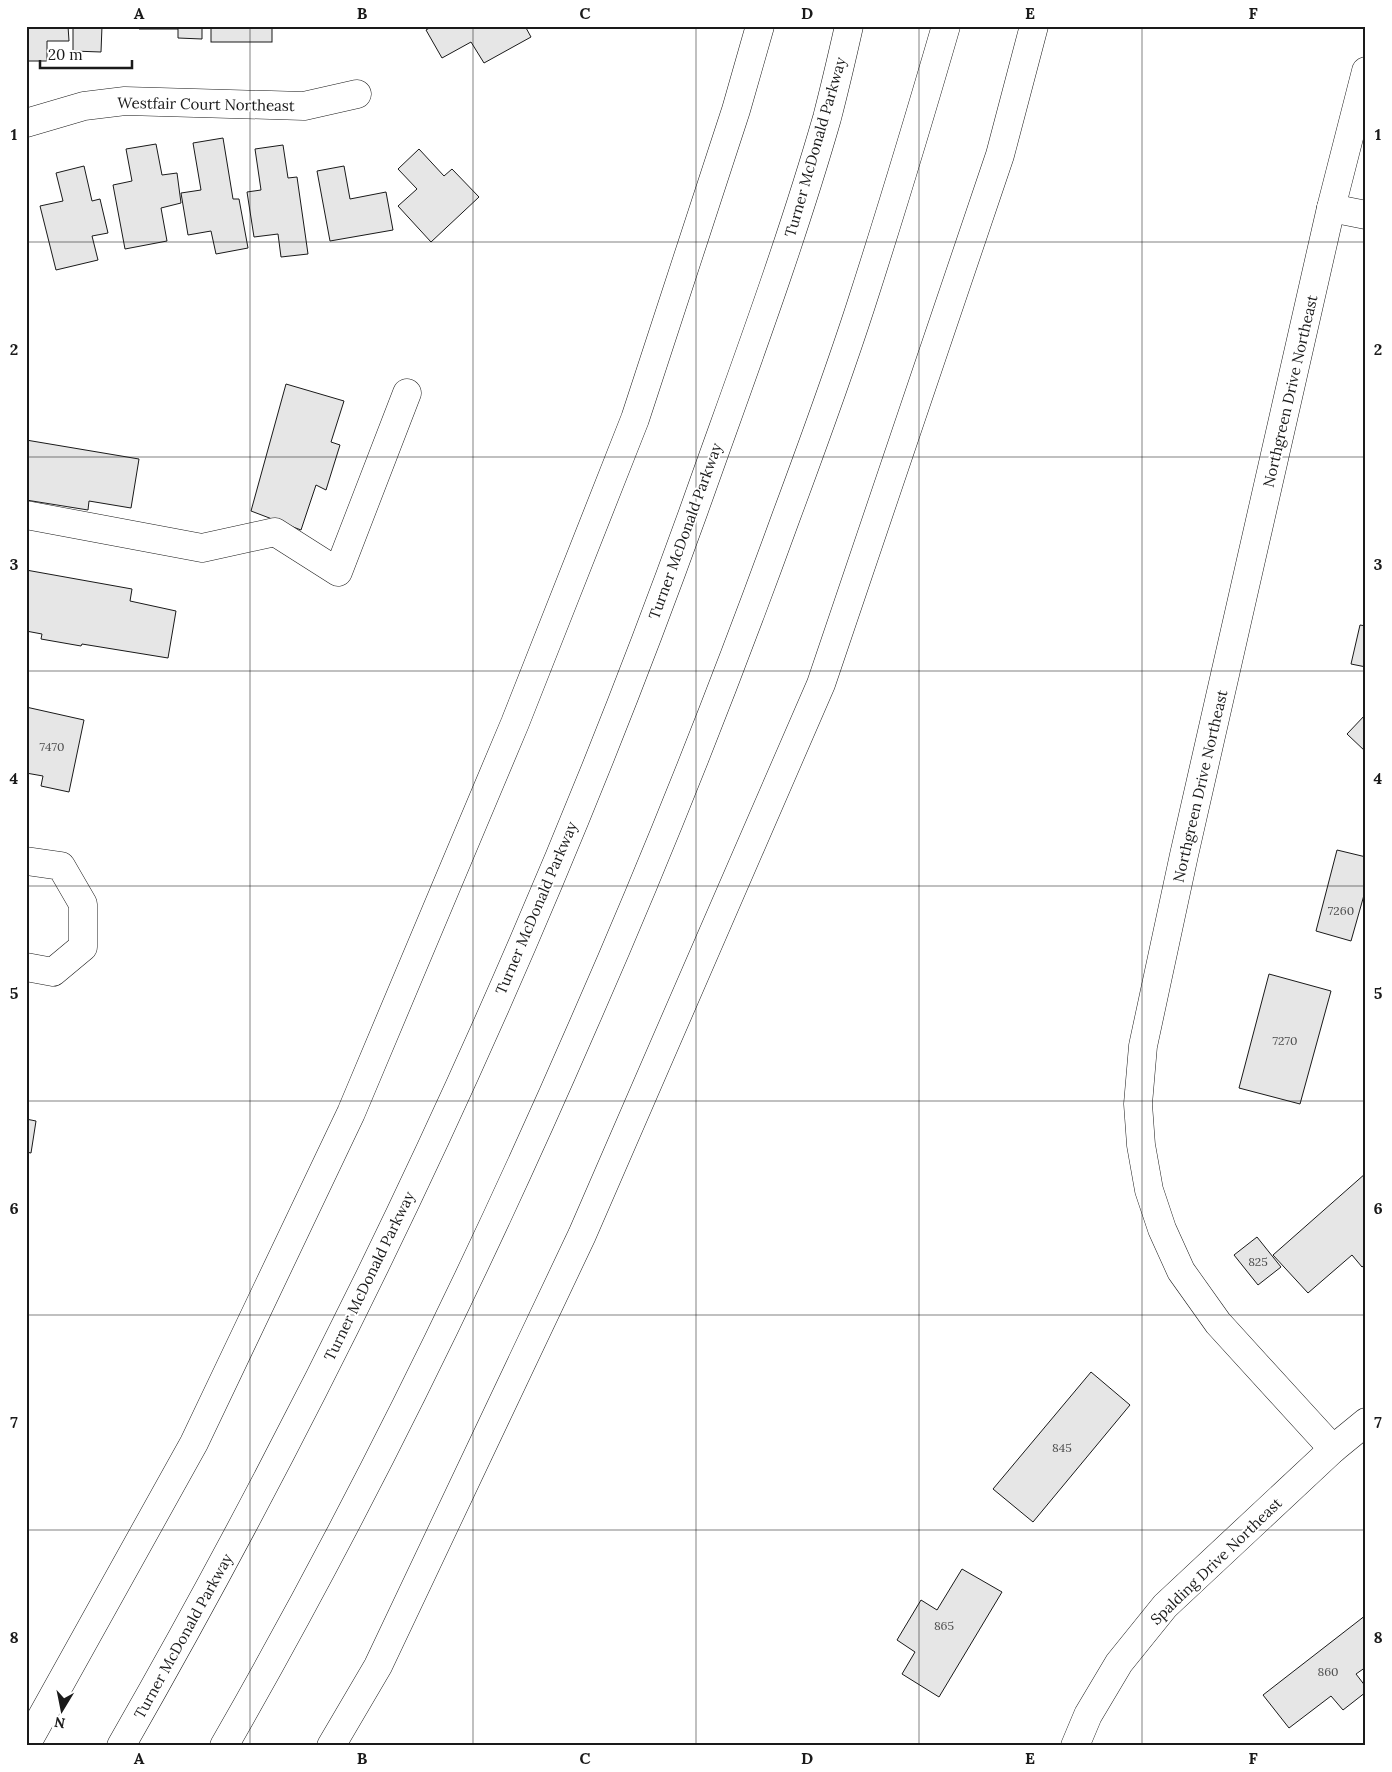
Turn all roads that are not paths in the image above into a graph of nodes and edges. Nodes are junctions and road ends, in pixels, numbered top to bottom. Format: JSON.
{"nodes":[{"id":1,"x":760,"y":26,"type":"edge"},
{"id":2,"x":849,"y":26,"type":"edge"},
{"id":3,"x":946,"y":26,"type":"edge"},
{"id":4,"x":1034,"y":26,"type":"edge"},
{"id":5,"x":1366,"y":71,"type":"edge"},
{"id":6,"x":357,"y":94,"type":"dead end"},
{"id":7,"x":26,"y":123,"type":"edge"},
{"id":8,"x":1331,"y":208,"type":"junction"},
{"id":9,"x":1366,"y":215,"type":"edge"},
{"id":10,"x":407,"y":393,"type":"dead end"},
{"id":11,"x":26,"y":515,"type":"edge"},
{"id":12,"x":26,"y":861,"type":"edge"},
{"id":13,"x":26,"y":967,"type":"edge"},
{"id":14,"x":1366,"y":1422,"type":"edge"},
{"id":15,"x":1333,"y":1449,"type":"junction"},
{"id":16,"x":26,"y":1745,"type":"edge"},
{"id":17,"x":121,"y":1746,"type":"edge"},
{"id":18,"x":224,"y":1746,"type":"edge"},
{"id":19,"x":331,"y":1746,"type":"edge"},
{"id":20,"x":1075,"y":1746,"type":"edge"}],
"edges":[{"from":1,"to":16,"type":"main road"},
{"from":2,"to":17,"type":"main road","name":"Turner McDonald Parkway"},
{"from":3,"to":18,"type":"main road"},
{"from":4,"to":19,"type":"main road"},
{"from":5,"to":8,"type":"main road","name":"Northgreen Drive Northeast"},
{"from":6,"to":7,"type":"main road","name":"Westfair Court Northeast"},
{"from":8,"to":9,"type":"main road"},
{"from":8,"to":15,"type":"main road","name":"Northgreen Drive Northeast"},
{"from":10,"to":11,"type":"main road"},
{"from":12,"to":13,"type":"main road"},
{"from":14,"to":15,"type":"main road","name":"Spalding Drive Northeast"},
{"from":15,"to":20,"type":"main road","name":"Spalding Drive Northeast"}]}
